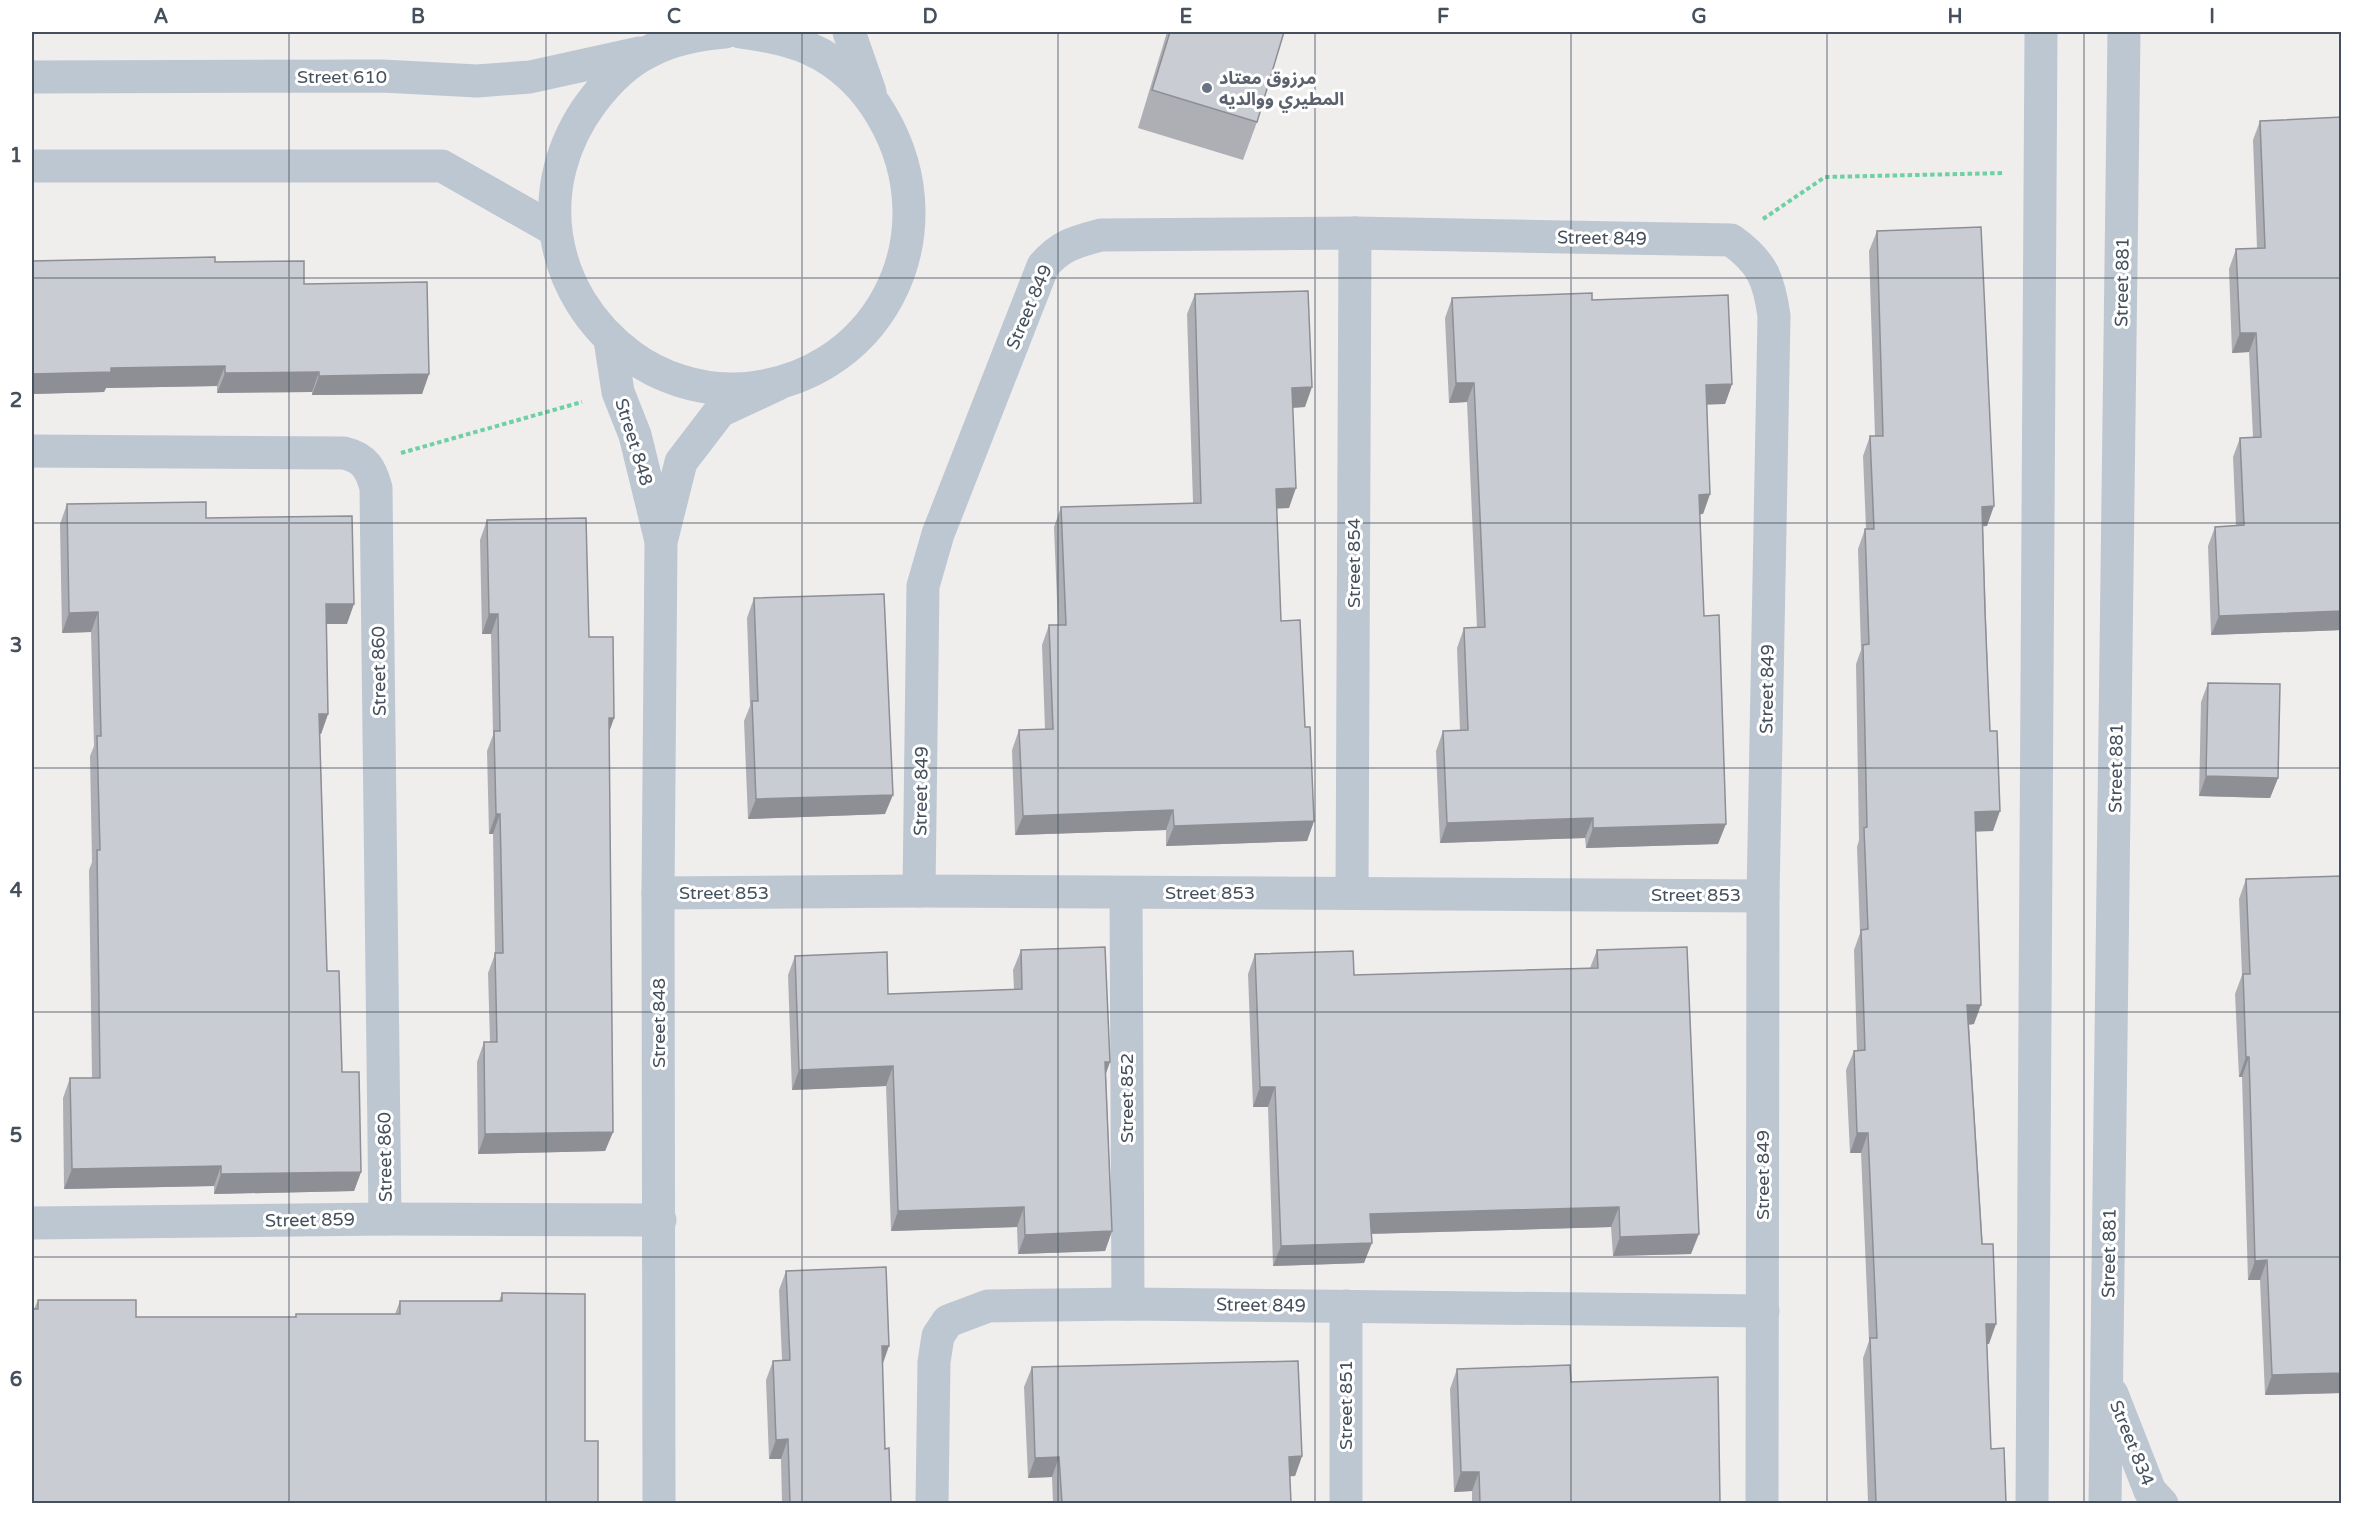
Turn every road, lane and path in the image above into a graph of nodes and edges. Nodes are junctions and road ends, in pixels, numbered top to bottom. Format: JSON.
{"nodes":[{"id":1,"x":740,"y":32,"type":"edge"},
{"id":2,"x":849,"y":32,"type":"edge"},
{"id":3,"x":2041,"y":32,"type":"edge"},
{"id":4,"x":705,"y":33,"type":"edge"},
{"id":5,"x":2126,"y":34,"type":"edge"},
{"id":6,"x":649,"y":51,"type":"junction"},
{"id":7,"x":32,"y":78,"type":"edge"},
{"id":8,"x":874,"y":102,"type":"junction"},
{"id":9,"x":32,"y":166,"type":"edge"},
{"id":10,"x":2040,"y":173,"type":"junction"},
{"id":11,"x":555,"y":230,"type":"junction"},
{"id":12,"x":1355,"y":233,"type":"junction"},
{"id":13,"x":1731,"y":240,"type":"junction"},
{"id":14,"x":610,"y":340,"type":"junction"},
{"id":15,"x":778,"y":384,"type":"junction"},
{"id":16,"x":618,"y":392,"type":"junction"},
{"id":17,"x":32,"y":451,"type":"edge"},
{"id":18,"x":366,"y":463,"type":"junction"},
{"id":19,"x":661,"y":542,"type":"junction"},
{"id":20,"x":919,"y":891,"type":"junction"},
{"id":21,"x":658,"y":893,"type":"junction"},
{"id":22,"x":1126,"y":893,"type":"junction"},
{"id":23,"x":1352,"y":893,"type":"junction"},
{"id":24,"x":1763,"y":896,"type":"junction"},
{"id":25,"x":385,"y":1219,"type":"junction"},
{"id":26,"x":660,"y":1220,"type":"junction"},
{"id":27,"x":32,"y":1223,"type":"edge"},
{"id":28,"x":1128,"y":1304,"type":"junction"},
{"id":29,"x":1346,"y":1306,"type":"junction"},
{"id":30,"x":1763,"y":1311,"type":"junction"},
{"id":31,"x":2107,"y":1380,"type":"junction"},
{"id":32,"x":659,"y":1503,"type":"edge"},
{"id":33,"x":932,"y":1503,"type":"edge"},
{"id":34,"x":1346,"y":1503,"type":"edge"},
{"id":35,"x":1762,"y":1503,"type":"edge"},
{"id":36,"x":2032,"y":1503,"type":"edge"},
{"id":37,"x":2104,"y":1503,"type":"edge"},
{"id":38,"x":2162,"y":1503,"type":"edge"}],
"edges":[{"from":1,"to":8,"type":"street"},
{"from":2,"to":8,"type":"street"},
{"from":3,"to":10,"type":"street"},
{"from":4,"to":6,"type":"street"},
{"from":5,"to":31,"type":"street","name":"Street 881"},
{"from":6,"to":7,"type":"street","name":"Street 610"},
{"from":6,"to":11,"type":"street"},
{"from":8,"to":15,"type":"street"},
{"from":9,"to":11,"type":"street"},
{"from":10,"to":13,"type":"path"},
{"from":10,"to":36,"type":"street"},
{"from":11,"to":14,"type":"street"},
{"from":12,"to":13,"type":"street","name":"Street 849"},
{"from":12,"to":20,"type":"street","name":"Street 849"},
{"from":12,"to":23,"type":"street","name":"Street 854"},
{"from":13,"to":24,"type":"street","name":"Street 849"},
{"from":14,"to":15,"type":"street"},
{"from":14,"to":16,"type":"street","name":"Street 848"},
{"from":15,"to":19,"type":"street","name":"Street 848"},
{"from":16,"to":18,"type":"path"},
{"from":16,"to":19,"type":"street","name":"Street 848"},
{"from":17,"to":18,"type":"street"},
{"from":18,"to":25,"type":"street","name":"Street 860"},
{"from":19,"to":21,"type":"street","name":"Street 848"},
{"from":20,"to":21,"type":"street","name":"Street 853"},
{"from":20,"to":22,"type":"street","name":"Street 853"},
{"from":21,"to":26,"type":"street","name":"Street 848"},
{"from":22,"to":23,"type":"street","name":"Street 853"},
{"from":22,"to":28,"type":"street","name":"Street 852"},
{"from":23,"to":24,"type":"street","name":"Street 853"},
{"from":24,"to":30,"type":"street","name":"Street 849"},
{"from":25,"to":26,"type":"street","name":"Street 859"},
{"from":25,"to":27,"type":"street","name":"Street 859"},
{"from":26,"to":32,"type":"street","name":"Street 848"},
{"from":28,"to":29,"type":"street","name":"Street 849"},
{"from":28,"to":33,"type":"street","name":"Street 849"},
{"from":29,"to":30,"type":"street","name":"Street 849"},
{"from":29,"to":34,"type":"street","name":"Street 851"},
{"from":30,"to":35,"type":"street","name":"Street 849"},
{"from":31,"to":37,"type":"street","name":"Street 881"},
{"from":31,"to":38,"type":"street","name":"Street 834"}]}
